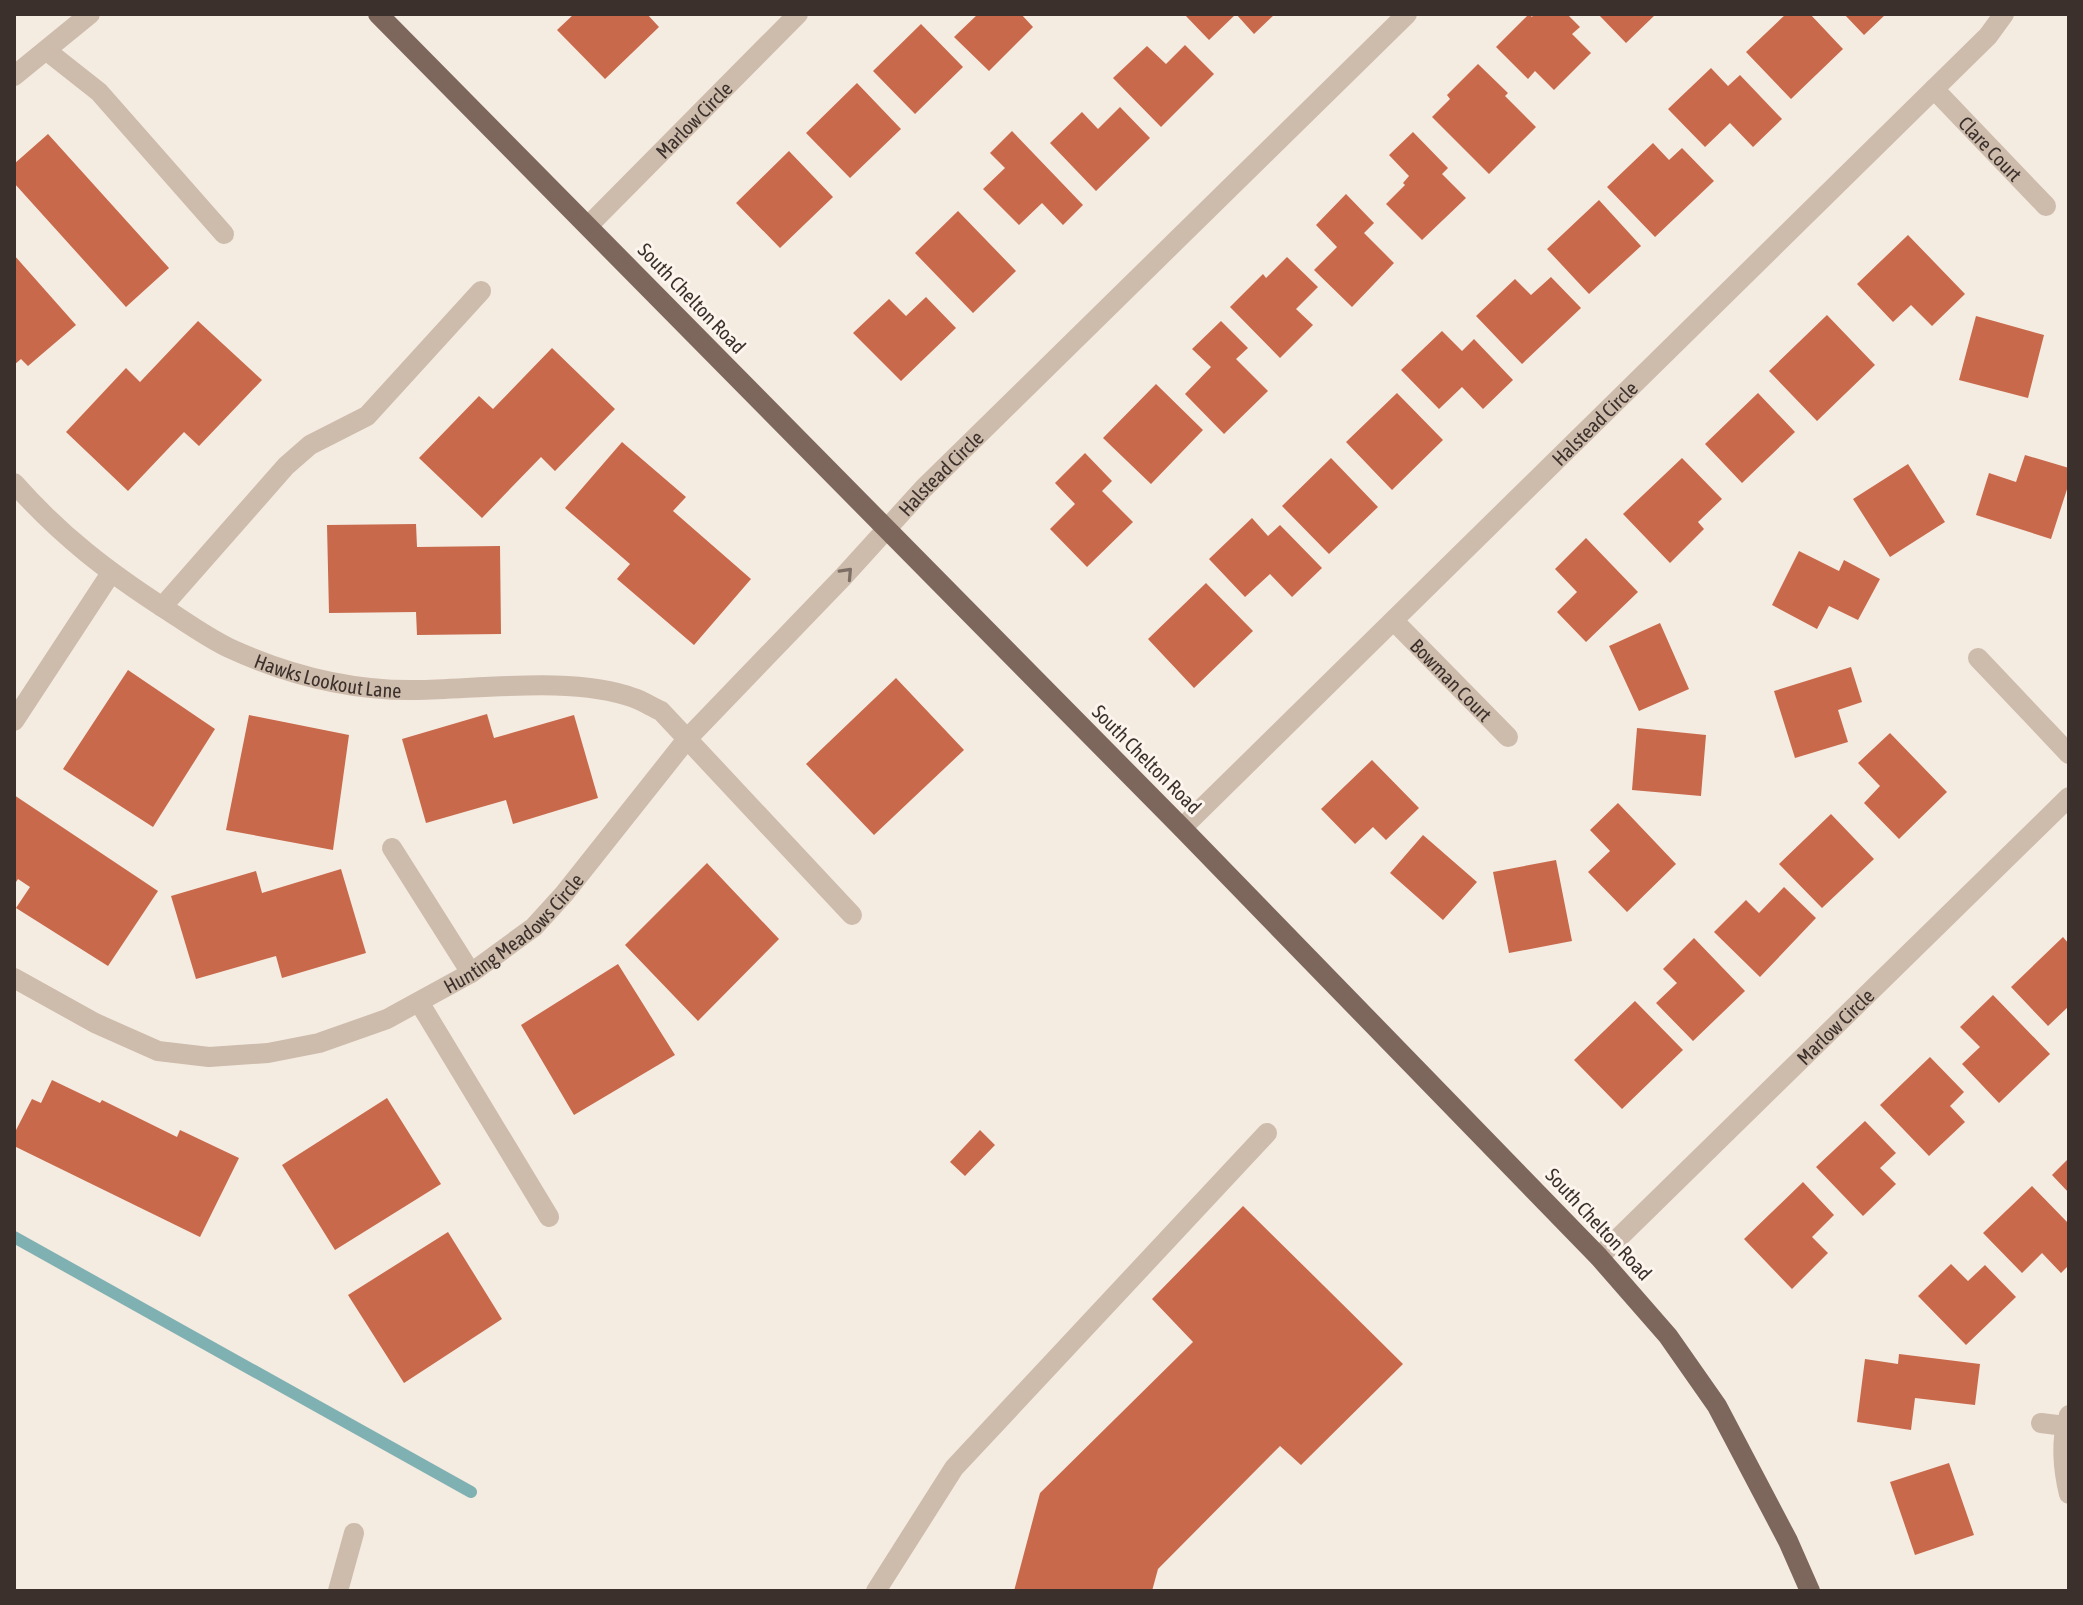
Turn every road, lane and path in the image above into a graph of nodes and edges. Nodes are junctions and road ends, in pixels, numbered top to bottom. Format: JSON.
{"nodes":[{"id":1,"x":90,"y":14,"type":"edge"},
{"id":2,"x":378,"y":14,"type":"edge"},
{"id":3,"x":798,"y":14,"type":"edge"},
{"id":4,"x":1407,"y":14,"type":"edge"},
{"id":5,"x":2004,"y":14,"type":"edge"},
{"id":6,"x":47,"y":51,"type":"junction"},
{"id":7,"x":14,"y":76,"type":"edge"},
{"id":8,"x":1934,"y":89,"type":"junction"},
{"id":9,"x":2046,"y":206,"type":"dead end"},
{"id":10,"x":588,"y":226,"type":"junction"},
{"id":11,"x":224,"y":234,"type":"dead end"},
{"id":12,"x":481,"y":291,"type":"dead end"},
{"id":13,"x":14,"y":483,"type":"edge"},
{"id":14,"x":886,"y":530,"type":"junction"},
{"id":15,"x":111,"y":573,"type":"junction"},
{"id":16,"x":162,"y":607,"type":"junction"},
{"id":17,"x":1394,"y":621,"type":"junction"},
{"id":18,"x":1978,"y":658,"type":"dead end"},
{"id":19,"x":14,"y":721,"type":"edge"},
{"id":20,"x":1508,"y":737,"type":"dead end"},
{"id":21,"x":687,"y":739,"type":"junction"},
{"id":22,"x":2069,"y":754,"type":"edge"},
{"id":23,"x":2069,"y":797,"type":"edge"},
{"id":24,"x":1182,"y":828,"type":"junction"},
{"id":25,"x":392,"y":848,"type":"dead end"},
{"id":26,"x":852,"y":915,"type":"dead end"},
{"id":27,"x":471,"y":973,"type":"junction"},
{"id":28,"x":14,"y":978,"type":"edge"},
{"id":29,"x":419,"y":1002,"type":"junction"},
{"id":30,"x":1267,"y":1133,"type":"dead end"},
{"id":31,"x":549,"y":1217,"type":"dead end"},
{"id":32,"x":1599,"y":1257,"type":"junction"},
{"id":33,"x":2067,"y":1420,"type":"edge"},
{"id":34,"x":2041,"y":1423,"type":"dead end"},
{"id":35,"x":2069,"y":1494,"type":"edge"},
{"id":36,"x":354,"y":1533,"type":"dead end"},
{"id":37,"x":338,"y":1591,"type":"edge"},
{"id":38,"x":876,"y":1591,"type":"edge"},
{"id":39,"x":1810,"y":1591,"type":"edge"}],
"edges":[{"from":1,"to":6,"type":"street"},
{"from":2,"to":10,"type":"main road","name":"South Chelton Road"},
{"from":3,"to":10,"type":"street","name":"Marlow Circle"},
{"from":4,"to":14,"type":"street","name":"Halstead Circle"},
{"from":5,"to":8,"type":"street","name":"Halstead Circle"},
{"from":6,"to":7,"type":"street"},
{"from":6,"to":11,"type":"street"},
{"from":8,"to":9,"type":"street","name":"Clare Court"},
{"from":8,"to":17,"type":"street","name":"Halstead Circle"},
{"from":10,"to":14,"type":"main road","name":"South Chelton Road"},
{"from":12,"to":16,"type":"street"},
{"from":13,"to":15,"type":"street","name":"Hawks Lookout Lane"},
{"from":21,"to":14,"type":"street","name":"Hunting Meadows Circle","one_way":true},
{"from":14,"to":24,"type":"main road","name":"South Chelton Road"},
{"from":15,"to":16,"type":"street","name":"Hawks Lookout Lane"},
{"from":15,"to":19,"type":"street"},
{"from":16,"to":21,"type":"street","name":"Hawks Lookout Lane"},
{"from":17,"to":20,"type":"street","name":"Bowman Court"},
{"from":17,"to":24,"type":"street","name":"Halstead Circle"},
{"from":18,"to":22,"type":"street"},
{"from":21,"to":26,"type":"street","name":"Hawks Lookout Lane"},
{"from":21,"to":27,"type":"street","name":"Hunting Meadows Circle"},
{"from":23,"to":32,"type":"street","name":"Marlow Circle"},
{"from":24,"to":32,"type":"main road","name":"South Chelton Road"},
{"from":25,"to":27,"type":"street"},
{"from":27,"to":29,"type":"street","name":"Hunting Meadows Circle"},
{"from":28,"to":29,"type":"street","name":"Hunting Meadows Circle"},
{"from":29,"to":31,"type":"street"},
{"from":30,"to":38,"type":"street"},
{"from":32,"to":39,"type":"main road","name":"South Chelton Road"},
{"from":33,"to":34,"type":"street"},
{"from":33,"to":35,"type":"street"},
{"from":36,"to":37,"type":"street"}]}
